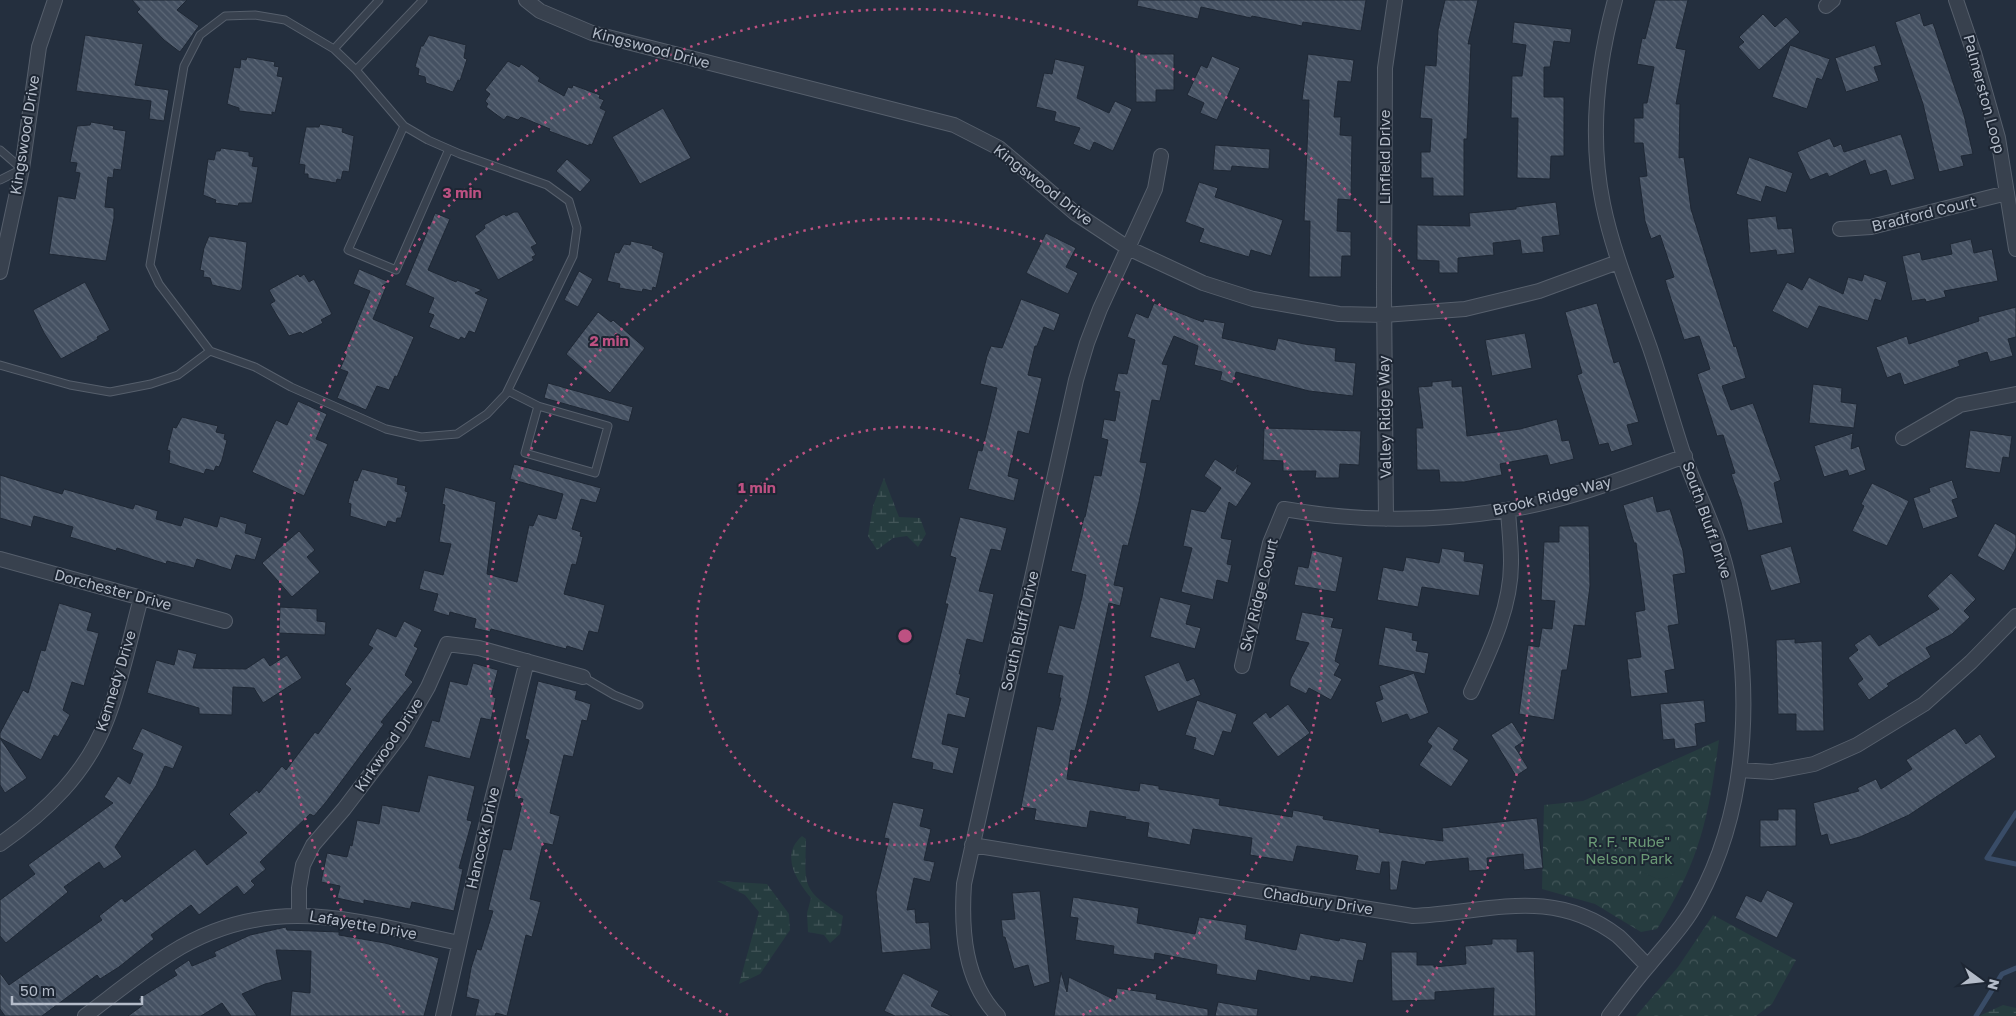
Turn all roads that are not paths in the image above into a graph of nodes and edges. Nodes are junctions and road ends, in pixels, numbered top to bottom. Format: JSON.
{"nodes":[{"id":1,"x":55,"y":0,"type":"edge"},
{"id":2,"x":379,"y":0,"type":"edge"},
{"id":3,"x":423,"y":0,"type":"edge"},
{"id":4,"x":526,"y":0,"type":"edge"},
{"id":5,"x":1395,"y":0,"type":"edge"},
{"id":6,"x":1615,"y":0,"type":"edge"},
{"id":7,"x":1956,"y":0,"type":"edge"},
{"id":8,"x":334,"y":49,"type":"junction"},
{"id":9,"x":356,"y":70,"type":"junction"},
{"id":10,"x":404,"y":126,"type":"junction"},
{"id":11,"x":449,"y":149,"type":"junction"},
{"id":12,"x":0,"y":150,"type":"edge"},
{"id":13,"x":1161,"y":156,"type":"dead end"},
{"id":14,"x":22,"y":169,"type":"junction"},
{"id":15,"x":0,"y":180,"type":"edge"},
{"id":16,"x":2007,"y":193,"type":"junction"},
{"id":17,"x":1840,"y":229,"type":"dead end"},
{"id":18,"x":1128,"y":248,"type":"junction"},
{"id":19,"x":2016,"y":249,"type":"edge"},
{"id":20,"x":1618,"y":262,"type":"junction"},
{"id":21,"x":0,"y":272,"type":"edge"},
{"id":22,"x":1384,"y":315,"type":"junction"},
{"id":23,"x":210,"y":351,"type":"junction"},
{"id":24,"x":0,"y":366,"type":"edge"},
{"id":25,"x":508,"y":391,"type":"junction"},
{"id":26,"x":2016,"y":394,"type":"edge"},
{"id":27,"x":538,"y":406,"type":"junction"},
{"id":28,"x":1903,"y":438,"type":"dead end"},
{"id":29,"x":1684,"y":456,"type":"junction"},
{"id":30,"x":1508,"y":510,"type":"junction"},
{"id":31,"x":1386,"y":519,"type":"junction"},
{"id":32,"x":0,"y":559,"type":"edge"},
{"id":33,"x":141,"y":598,"type":"junction"},
{"id":34,"x":2016,"y":616,"type":"edge"},
{"id":35,"x":226,"y":621,"type":"dead end"},
{"id":36,"x":527,"y":661,"type":"junction"},
{"id":37,"x":1242,"y":666,"type":"dead end"},
{"id":38,"x":583,"y":677,"type":"joint"},
{"id":39,"x":1471,"y":692,"type":"dead end"},
{"id":40,"x":639,"y":705,"type":"dead end"},
{"id":41,"x":1739,"y":770,"type":"junction"},
{"id":42,"x":0,"y":844,"type":"edge"},
{"id":43,"x":972,"y":846,"type":"junction"},
{"id":44,"x":299,"y":914,"type":"junction"},
{"id":45,"x":459,"y":943,"type":"junction"},
{"id":46,"x":1648,"y":966,"type":"junction"},
{"id":47,"x":995,"y":1015,"type":"edge"},
{"id":48,"x":84,"y":1016,"type":"edge"},
{"id":49,"x":443,"y":1016,"type":"edge"},
{"id":50,"x":1609,"y":1016,"type":"edge"}],
"edges":[{"from":1,"to":14,"type":"street","name":"Kingswood Drive"},
{"from":2,"to":8,"type":"lane"},
{"from":3,"to":9,"type":"lane"},
{"from":4,"to":18,"type":"street","name":"Kingswood Drive"},
{"from":5,"to":22,"type":"street","name":"Linfield Drive"},
{"from":6,"to":20,"type":"street","name":"South Bluff Drive"},
{"from":7,"to":16,"type":"street","name":"Palmerston Loop"},
{"from":8,"to":9,"type":"lane"},
{"from":8,"to":23,"type":"lane"},
{"from":9,"to":10,"type":"lane"},
{"from":10,"to":11,"type":"lane"},
{"from":10,"to":11,"type":"lane"},
{"from":11,"to":25,"type":"lane"},
{"from":12,"to":14,"type":"lane"},
{"from":13,"to":18,"type":"street","name":"South Bluff Drive"},
{"from":14,"to":15,"type":"lane"},
{"from":14,"to":21,"type":"street","name":"Kingswood Drive"},
{"from":16,"to":17,"type":"street","name":"Bradford Court"},
{"from":16,"to":19,"type":"street","name":"Palmerston Loop"},
{"from":18,"to":22,"type":"street","name":"Kingswood Drive"},
{"from":18,"to":43,"type":"street","name":"South Bluff Drive"},
{"from":20,"to":22,"type":"street","name":"Kingswood Drive"},
{"from":20,"to":29,"type":"street","name":"South Bluff Drive"},
{"from":22,"to":31,"type":"street","name":"Valley Ridge Way"},
{"from":23,"to":24,"type":"lane"},
{"from":23,"to":25,"type":"lane"},
{"from":25,"to":27,"type":"lane"},
{"from":26,"to":28,"type":"street"},
{"from":27,"to":27,"type":"lane"},
{"from":29,"to":30,"type":"street","name":"Brook Ridge Way"},
{"from":29,"to":41,"type":"street","name":"South Bluff Drive"},
{"from":30,"to":31,"type":"street","name":"Brook Ridge Way"},
{"from":30,"to":39,"type":"street"},
{"from":31,"to":37,"type":"street","name":"Sky Ridge Court"},
{"from":32,"to":33,"type":"street","name":"Dorchester Drive"},
{"from":33,"to":35,"type":"street","name":"Dorchester Drive"},
{"from":33,"to":42,"type":"street","name":"Kennedy Drive"},
{"from":34,"to":41,"type":"street"},
{"from":36,"to":38,"type":"street","name":"Kirkwood Drive"},
{"from":36,"to":44,"type":"street","name":"Kirkwood Drive"},
{"from":36,"to":45,"type":"street","name":"Hancock Drive"},
{"from":38,"to":40,"type":"lane"},
{"from":41,"to":46,"type":"street","name":"South Bluff Drive"},
{"from":43,"to":46,"type":"street","name":"Chadbury Drive"},
{"from":43,"to":47,"type":"street","name":"South Bluff Drive"},
{"from":44,"to":45,"type":"street","name":"Lafayette Drive"},
{"from":44,"to":48,"type":"street","name":"Lafayette Drive"},
{"from":45,"to":49,"type":"street","name":"Hancock Drive"},
{"from":46,"to":50,"type":"street","name":"South Bluff Drive"}]}
